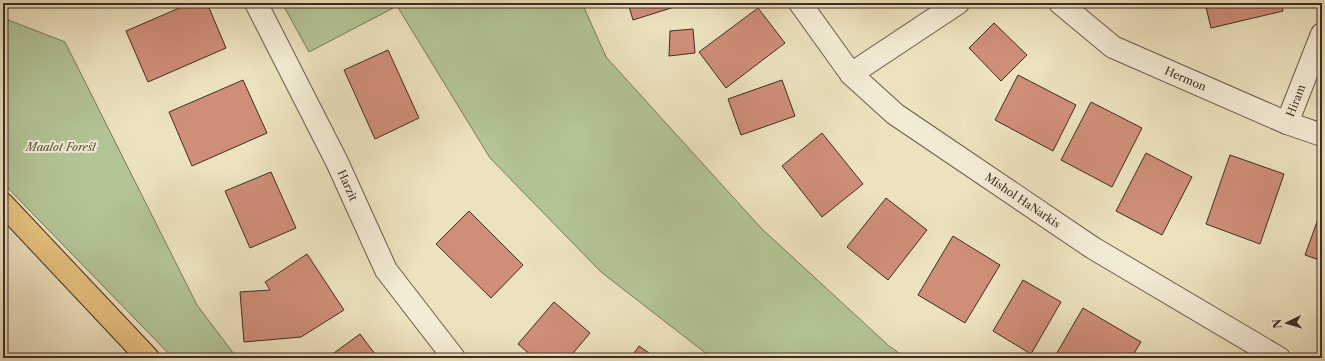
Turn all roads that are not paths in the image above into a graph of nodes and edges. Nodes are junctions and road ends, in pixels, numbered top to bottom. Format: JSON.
{"nodes":[{"id":1,"x":256,"y":3,"type":"edge"},
{"id":2,"x":800,"y":3,"type":"edge"},
{"id":3,"x":958,"y":3,"type":"edge"},
{"id":4,"x":1060,"y":3,"type":"edge"},
{"id":5,"x":1322,"y":34,"type":"edge"},
{"id":6,"x":851,"y":74,"type":"junction"},
{"id":7,"x":1287,"y":123,"type":"junction"},
{"id":8,"x":1322,"y":135,"type":"edge"},
{"id":9,"x":3,"y":204,"type":"edge"},
{"id":10,"x":148,"y":358,"type":"edge"},
{"id":11,"x":454,"y":358,"type":"edge"},
{"id":12,"x":1279,"y":358,"type":"edge"}],
"edges":[{"from":1,"to":11,"type":"street","name":"Harzit"},
{"from":2,"to":6,"type":"street","name":"Mishol HaNarkis"},
{"from":3,"to":6,"type":"street"},
{"from":4,"to":7,"type":"street","name":"Hermon"},
{"from":5,"to":7,"type":"street","name":"Hiram"},
{"from":6,"to":12,"type":"street","name":"Mishol HaNarkis"},
{"from":7,"to":8,"type":"street","name":"Hermon"},
{"from":9,"to":10,"type":"main road"}]}
